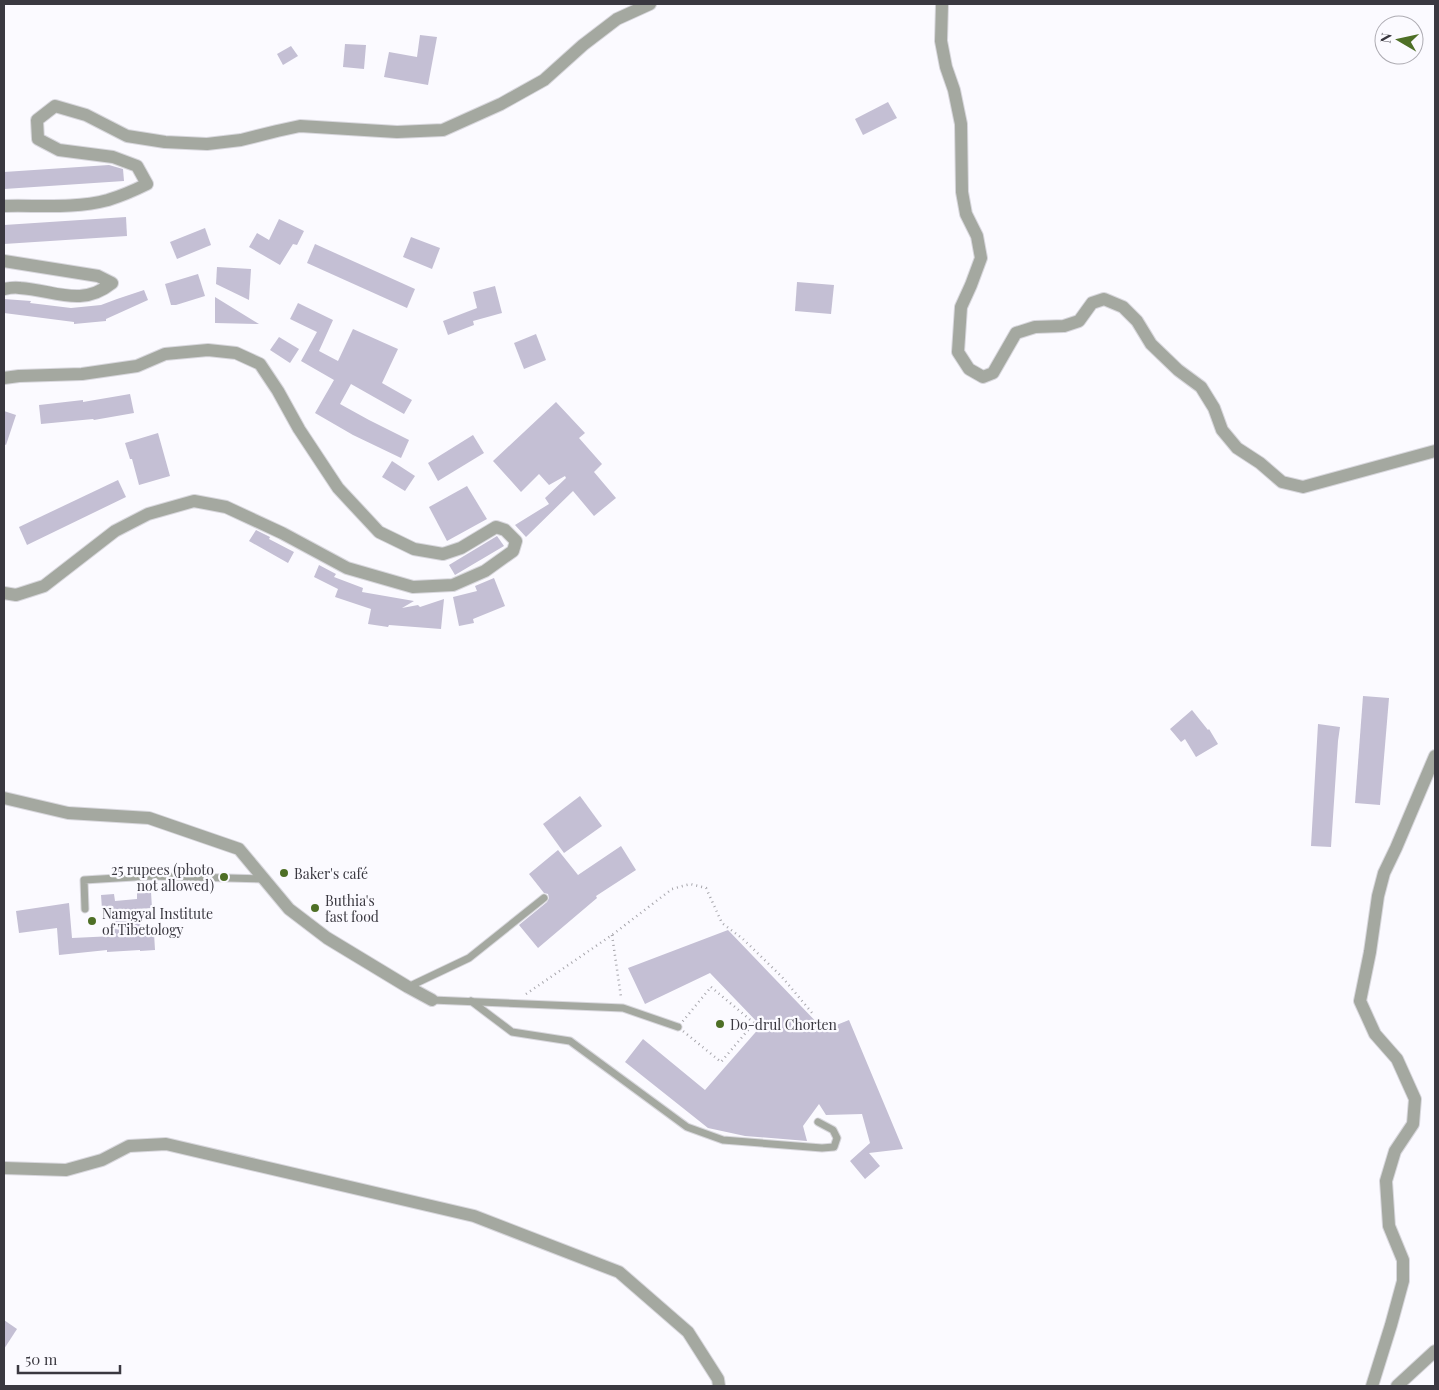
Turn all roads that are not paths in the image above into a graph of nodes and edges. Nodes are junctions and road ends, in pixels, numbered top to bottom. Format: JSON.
{"nodes":[{"id":1,"x":650,"y":4,"type":"edge"},
{"id":2,"x":942,"y":4,"type":"edge"},
{"id":3,"x":4,"y":206,"type":"edge"},
{"id":4,"x":4,"y":261,"type":"edge"},
{"id":5,"x":4,"y":288,"type":"edge"},
{"id":6,"x":4,"y":378,"type":"edge"},
{"id":7,"x":1435,"y":451,"type":"edge"},
{"id":8,"x":4,"y":593,"type":"edge"},
{"id":9,"x":1435,"y":756,"type":"edge"},
{"id":10,"x":4,"y":798,"type":"edge"},
{"id":11,"x":265,"y":879,"type":"junction"},
{"id":12,"x":544,"y":898,"type":"dead end"},
{"id":13,"x":85,"y":909,"type":"dead end"},
{"id":14,"x":408,"y":987,"type":"junction"},
{"id":15,"x":432,"y":1000,"type":"joint"},
{"id":16,"x":471,"y":1001,"type":"junction"},
{"id":17,"x":678,"y":1027,"type":"road end"},
{"id":18,"x":818,"y":1122,"type":"dead end"},
{"id":19,"x":4,"y":1168,"type":"edge"},
{"id":20,"x":1435,"y":1351,"type":"edge"},
{"id":21,"x":719,"y":1386,"type":"edge"},
{"id":22,"x":1372,"y":1386,"type":"edge"},
{"id":23,"x":1397,"y":1386,"type":"edge"}],
"edges":[{"from":1,"to":3,"type":"street"},
{"from":2,"to":7,"type":"street"},
{"from":4,"to":5,"type":"street"},
{"from":6,"to":8,"type":"street"},
{"from":9,"to":22,"type":"street"},
{"from":10,"to":11,"type":"street"},
{"from":11,"to":13,"type":"lane"},
{"from":11,"to":14,"type":"street"},
{"from":12,"to":14,"type":"lane"},
{"from":14,"to":15,"type":"street"},
{"from":15,"to":16,"type":"lane"},
{"from":16,"to":17,"type":"lane"},
{"from":16,"to":18,"type":"lane"},
{"from":19,"to":21,"type":"street"},
{"from":20,"to":23,"type":"street"}]}
